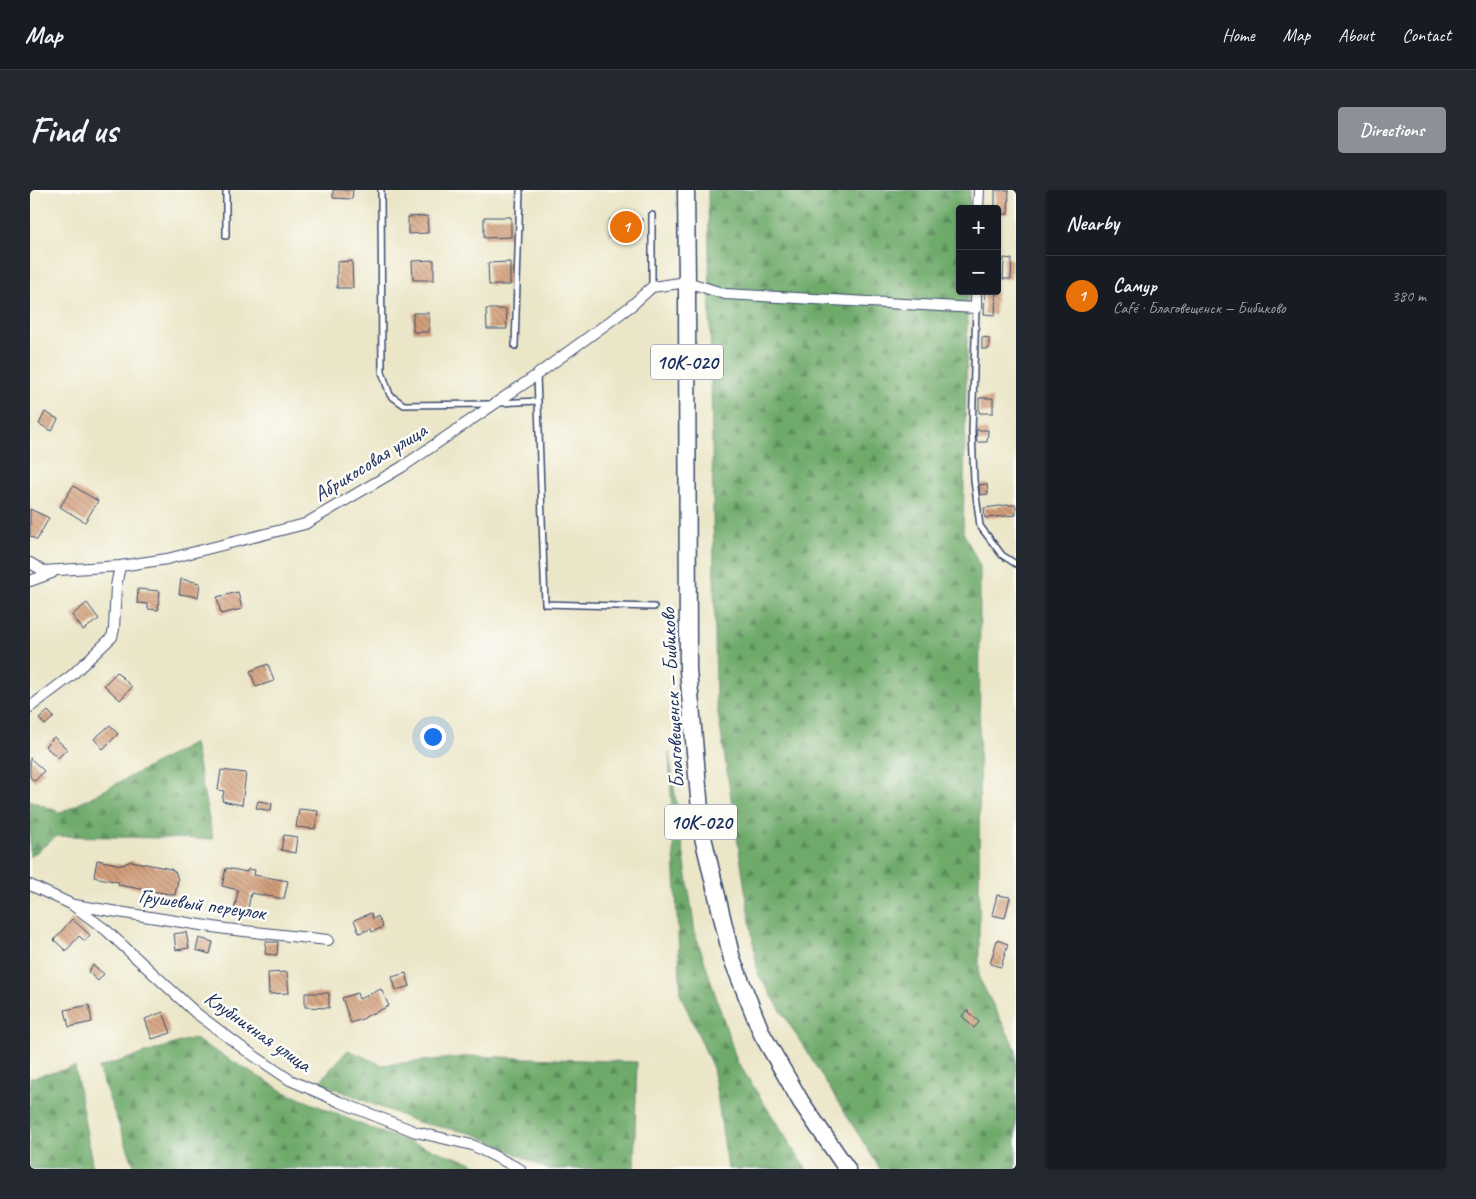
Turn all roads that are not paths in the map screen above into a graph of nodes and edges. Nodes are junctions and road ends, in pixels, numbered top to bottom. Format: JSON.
{"nodes":[{"id":1,"x":226,"y":190,"type":"edge"},
{"id":2,"x":381,"y":190,"type":"edge"},
{"id":3,"x":520,"y":190,"type":"edge"},
{"id":4,"x":686,"y":190,"type":"edge"},
{"id":5,"x":979,"y":190,"type":"edge"},
{"id":6,"x":978,"y":205,"type":"edge"},
{"id":7,"x":652,"y":215,"type":"dead end"},
{"id":8,"x":226,"y":236,"type":"dead end"},
{"id":9,"x":687,"y":282,"type":"junction"},
{"id":10,"x":652,"y":287,"type":"junction"},
{"id":11,"x":976,"y":295,"type":"edge"},
{"id":12,"x":976,"y":308,"type":"junction"},
{"id":13,"x":515,"y":346,"type":"dead end"},
{"id":14,"x":537,"y":375,"type":"junction"},
{"id":15,"x":538,"y":401,"type":"junction"},
{"id":16,"x":496,"y":404,"type":"junction"},
{"id":17,"x":30,"y":563,"type":"edge"},
{"id":18,"x":1016,"y":564,"type":"edge"},
{"id":19,"x":120,"y":566,"type":"junction"},
{"id":20,"x":60,"y":570,"type":"junction"},
{"id":21,"x":30,"y":581,"type":"edge"},
{"id":22,"x":654,"y":607,"type":"dead end"},
{"id":23,"x":30,"y":707,"type":"edge"},
{"id":24,"x":30,"y":885,"type":"edge"},
{"id":25,"x":71,"y":904,"type":"junction"},
{"id":26,"x":328,"y":940,"type":"dead end"},
{"id":27,"x":520,"y":1169,"type":"edge"},
{"id":28,"x":847,"y":1169,"type":"edge"}],
"edges":[{"from":1,"to":8,"type":"lane"},
{"from":2,"to":16,"type":"lane"},
{"from":3,"to":13,"type":"lane"},
{"from":4,"to":9,"type":"main road","name":"Благовещенск — Бибиково","number":"10К-020"},
{"from":5,"to":6,"type":"street"},
{"from":7,"to":10,"type":"lane"},
{"from":9,"to":10,"type":"street"},
{"from":9,"to":12,"type":"street"},
{"from":9,"to":28,"type":"main road","name":"Благовещенск — Бибиково","number":"10К-020"},
{"from":10,"to":14,"type":"street","name":"Абрикосовая улица"},
{"from":11,"to":12,"type":"street"},
{"from":12,"to":18,"type":"lane"},
{"from":14,"to":15,"type":"lane"},
{"from":14,"to":16,"type":"street","name":"Абрикосовая улица"},
{"from":15,"to":16,"type":"lane"},
{"from":15,"to":22,"type":"lane"},
{"from":16,"to":19,"type":"street","name":"Абрикосовая улица"},
{"from":17,"to":20,"type":"street","name":"Абрикосовая улица"},
{"from":19,"to":20,"type":"street","name":"Абрикосовая улица"},
{"from":19,"to":23,"type":"street"},
{"from":20,"to":21,"type":"street"},
{"from":24,"to":25,"type":"street","name":"Клубничная улица"},
{"from":25,"to":26,"type":"street","name":"Грушевый переулок"},
{"from":25,"to":27,"type":"street","name":"Клубничная улица"}]}
